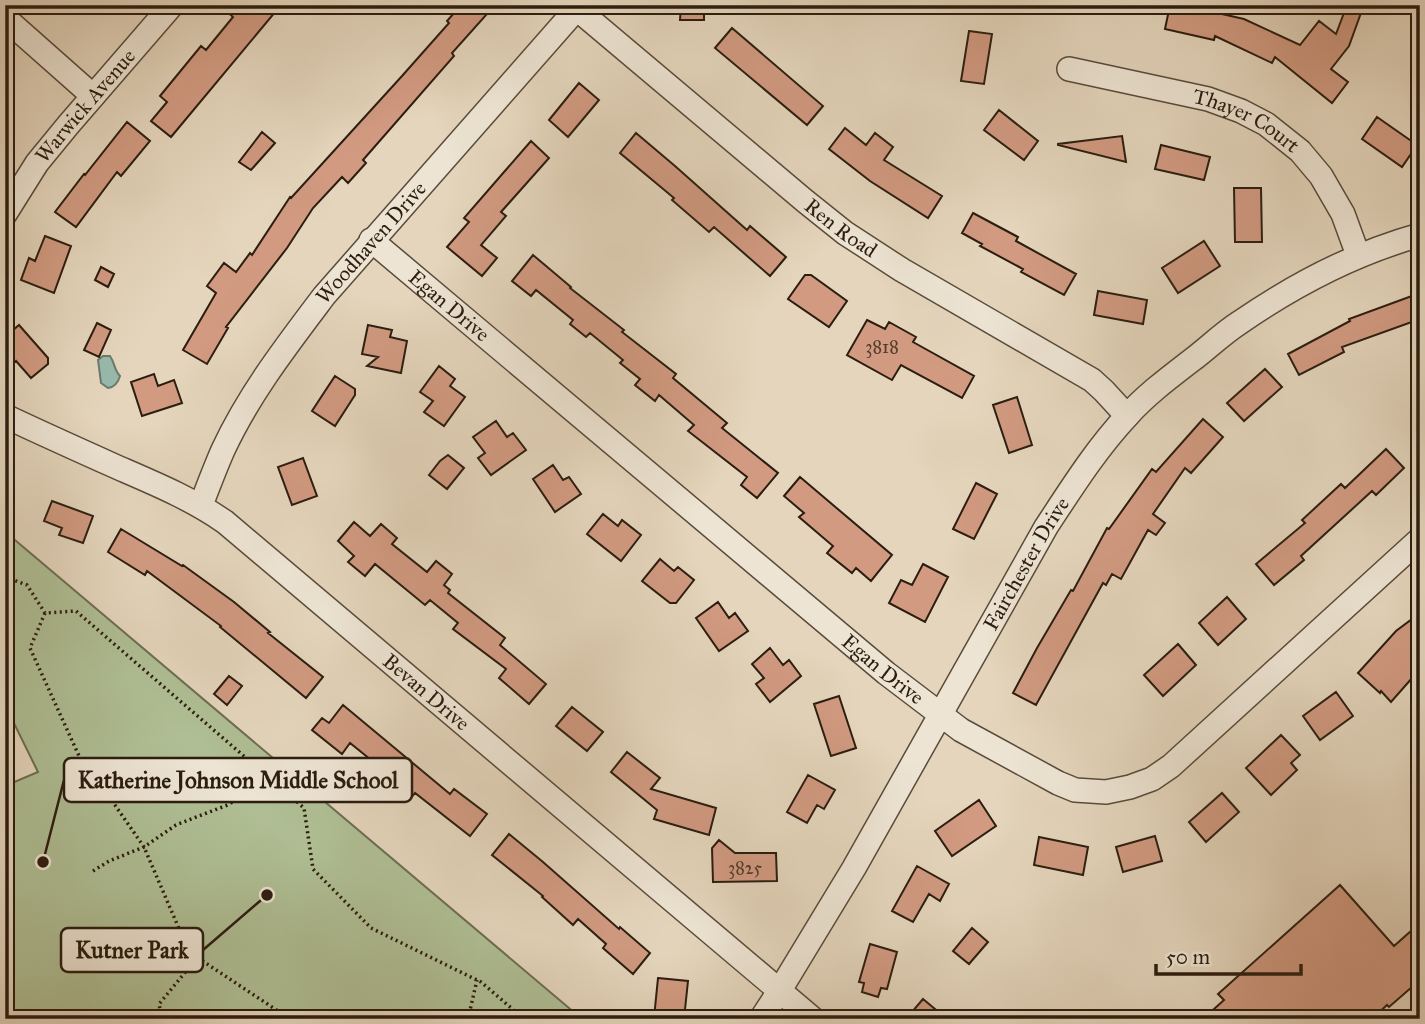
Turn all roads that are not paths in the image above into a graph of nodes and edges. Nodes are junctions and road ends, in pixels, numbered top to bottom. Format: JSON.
{"nodes":[{"id":1,"x":172,"y":5,"type":"edge"},
{"id":2,"x":578,"y":7,"type":"edge"},
{"id":3,"x":5,"y":18,"type":"edge"},
{"id":4,"x":1069,"y":69,"type":"dead end"},
{"id":5,"x":93,"y":96,"type":"junction"},
{"id":6,"x":5,"y":214,"type":"edge"},
{"id":7,"x":1420,"y":235,"type":"edge"},
{"id":8,"x":371,"y":240,"type":"junction"},
{"id":9,"x":1358,"y":255,"type":"junction"},
{"id":10,"x":5,"y":416,"type":"edge"},
{"id":11,"x":1127,"y":416,"type":"junction"},
{"id":12,"x":201,"y":505,"type":"junction"},
{"id":13,"x":1420,"y":539,"type":"edge"},
{"id":14,"x":941,"y":715,"type":"junction"},
{"id":15,"x":780,"y":990,"type":"junction"},
{"id":16,"x":761,"y":1019,"type":"edge"},
{"id":17,"x":813,"y":1019,"type":"edge"}],
"edges":[{"from":1,"to":5,"type":"street","name":"Warwick Avenue"},
{"from":2,"to":8,"type":"street","name":"Woodhaven Drive"},
{"from":2,"to":11,"type":"street","name":"Ren Road"},
{"from":3,"to":5,"type":"street"},
{"from":4,"to":9,"type":"street","name":"Thayer Court"},
{"from":5,"to":6,"type":"street","name":"Warwick Avenue"},
{"from":7,"to":9,"type":"street","name":"Fairchester Drive"},
{"from":8,"to":12,"type":"street","name":"Woodhaven Drive"},
{"from":8,"to":14,"type":"street","name":"Egan Drive"},
{"from":9,"to":11,"type":"street","name":"Fairchester Drive"},
{"from":10,"to":12,"type":"street","name":"Bevan Drive"},
{"from":11,"to":14,"type":"street","name":"Fairchester Drive"},
{"from":12,"to":15,"type":"street","name":"Bevan Drive"},
{"from":13,"to":14,"type":"street","name":"Egan Drive"},
{"from":14,"to":15,"type":"street","name":"Fairchester Drive"},
{"from":15,"to":16,"type":"street","name":"Fairchester Drive"},
{"from":15,"to":17,"type":"street","name":"Bevan Drive"}]}
